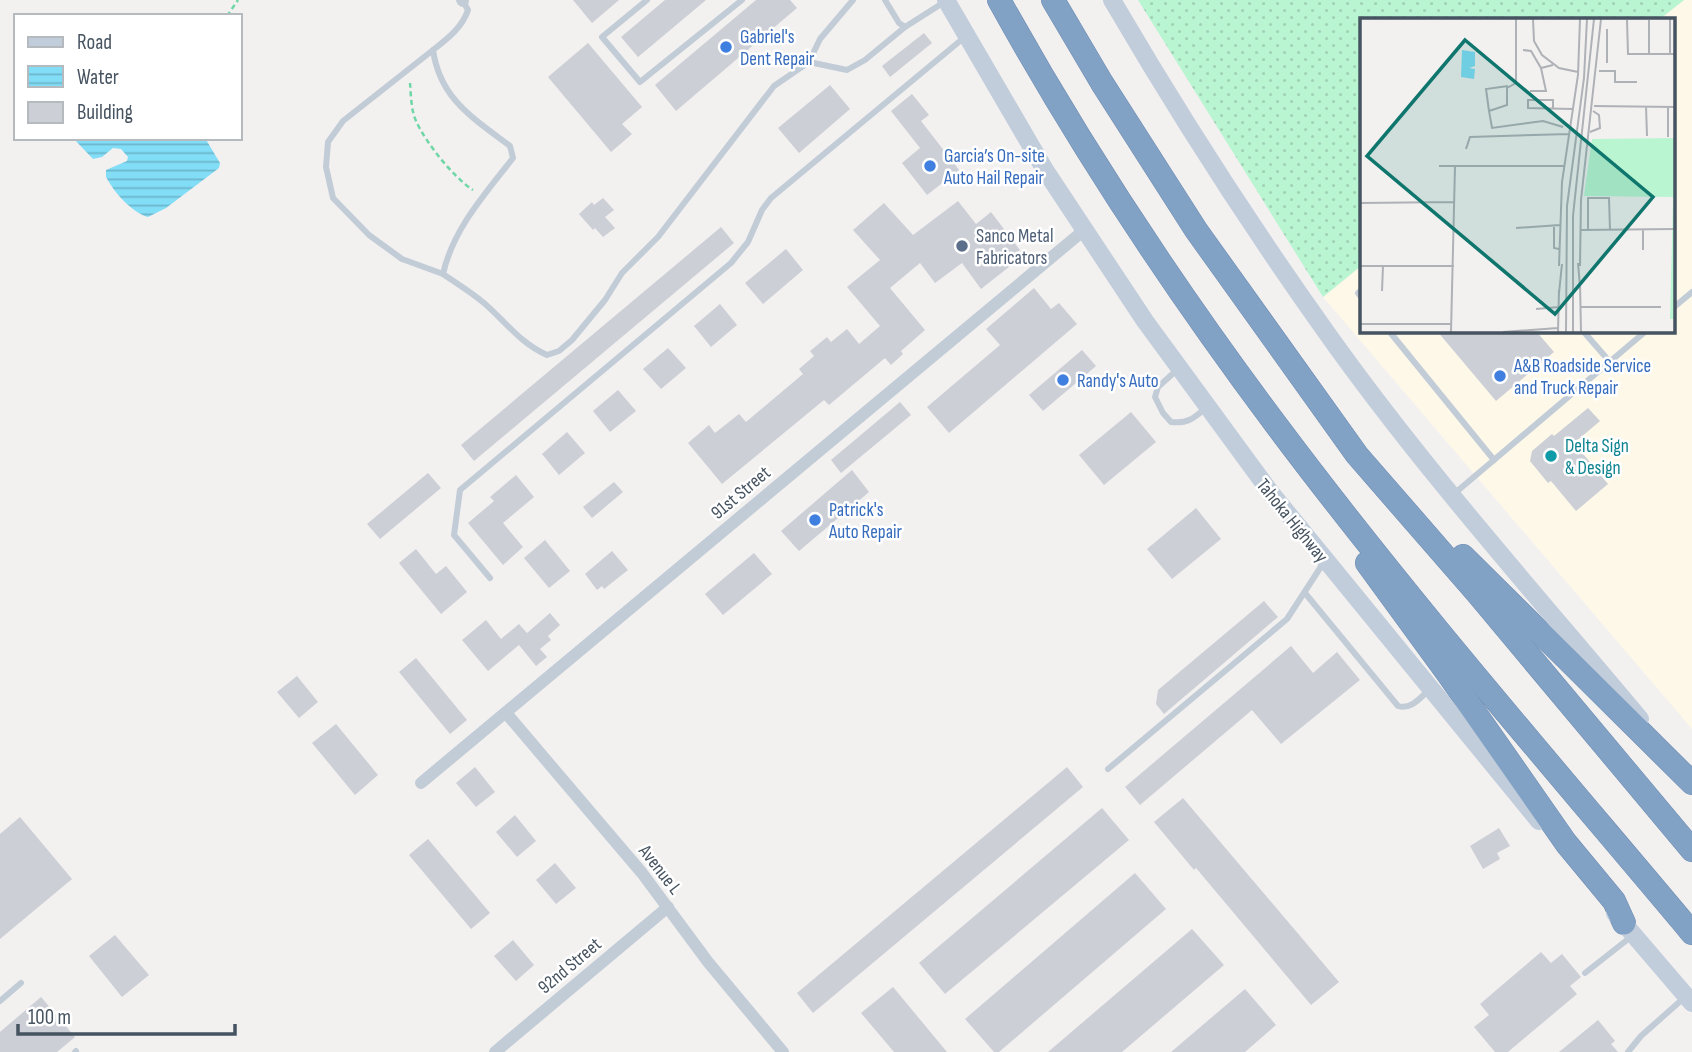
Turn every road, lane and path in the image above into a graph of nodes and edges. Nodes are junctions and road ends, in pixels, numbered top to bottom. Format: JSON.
{"nodes":[{"id":1,"x":646,"y":0,"type":"edge"},
{"id":2,"x":742,"y":0,"type":"edge"},
{"id":3,"x":853,"y":0,"type":"edge"},
{"id":4,"x":885,"y":0,"type":"edge"},
{"id":5,"x":947,"y":0,"type":"edge"},
{"id":6,"x":999,"y":0,"type":"edge"},
{"id":7,"x":1053,"y":0,"type":"edge"},
{"id":8,"x":1112,"y":0,"type":"edge"},
{"id":9,"x":463,"y":1,"type":"edge"},
{"id":10,"x":905,"y":27,"type":"junction"},
{"id":11,"x":967,"y":35,"type":"junction"},
{"id":12,"x":433,"y":50,"type":"junction"},
{"id":13,"x":415,"y":62,"type":"junction"},
{"id":14,"x":810,"y":62,"type":"junction"},
{"id":15,"x":486,"y":192,"type":"junction"},
{"id":16,"x":1083,"y":231,"type":"junction"},
{"id":17,"x":443,"y":274,"type":"junction"},
{"id":18,"x":1692,"y":292,"type":"edge"},
{"id":19,"x":1674,"y":307,"type":"edge"},
{"id":20,"x":1390,"y":332,"type":"edge"},
{"id":21,"x":1584,"y":332,"type":"edge"},
{"id":22,"x":1645,"y":332,"type":"edge"},
{"id":23,"x":1610,"y":362,"type":"junction"},
{"id":24,"x":1180,"y":368,"type":"junction"},
{"id":25,"x":1208,"y":406,"type":"junction"},
{"id":26,"x":1286,"y":437,"type":"junction"},
{"id":27,"x":1346,"y":440,"type":"junction"},
{"id":28,"x":1494,"y":460,"type":"junction"},
{"id":29,"x":1454,"y":495,"type":"junction"},
{"id":30,"x":1325,"y":560,"type":"junction"},
{"id":31,"x":489,"y":578,"type":"dead end"},
{"id":32,"x":1305,"y":593,"type":"junction"},
{"id":33,"x":1430,"y":689,"type":"junction"},
{"id":34,"x":506,"y":713,"type":"junction"},
{"id":35,"x":1108,"y":769,"type":"dead end"},
{"id":36,"x":1692,"y":782,"type":"edge"},
{"id":37,"x":421,"y":783,"type":"dead end"},
{"id":38,"x":1692,"y":850,"type":"edge"},
{"id":39,"x":667,"y":907,"type":"junction"},
{"id":40,"x":1629,"y":929,"type":"junction"},
{"id":41,"x":1692,"y":933,"type":"edge"},
{"id":42,"x":1585,"y":974,"type":"dead end"},
{"id":43,"x":21,"y":983,"type":"dead end"},
{"id":44,"x":1689,"y":999,"type":"edge"},
{"id":45,"x":0,"y":1001,"type":"edge"},
{"id":46,"x":495,"y":1052,"type":"edge"},
{"id":47,"x":783,"y":1052,"type":"edge"},
{"id":48,"x":1628,"y":1052,"type":"edge"}],
"edges":[{"from":1,"to":2,"type":"lane"},
{"from":3,"to":14,"type":"lane"},
{"from":4,"to":10,"type":"lane"},
{"from":5,"to":10,"type":"lane"},
{"from":5,"to":11,"type":"main road","name":"Tahoka Highway"},
{"from":6,"to":26,"type":"highway"},
{"from":7,"to":27,"type":"highway"},
{"from":8,"to":29,"type":"main road"},
{"from":9,"to":12,"type":"lane"},
{"from":10,"to":14,"type":"lane"},
{"from":11,"to":16,"type":"main road","name":"Tahoka Highway"},
{"from":11,"to":31,"type":"lane"},
{"from":12,"to":13,"type":"lane"},
{"from":12,"to":15,"type":"lane"},
{"from":13,"to":15,"type":"path"},
{"from":13,"to":17,"type":"lane"},
{"from":14,"to":17,"type":"lane"},
{"from":15,"to":17,"type":"lane"},
{"from":16,"to":24,"type":"main road","name":"Tahoka Highway"},
{"from":16,"to":34,"type":"street","name":"91st Street"},
{"from":18,"to":19,"type":"lane"},
{"from":20,"to":28,"type":"lane"},
{"from":21,"to":23,"type":"lane"},
{"from":22,"to":23,"type":"lane"},
{"from":23,"to":28,"type":"lane"},
{"from":24,"to":25,"type":"main road","name":"Tahoka Highway"},
{"from":24,"to":25,"type":"lane"},
{"from":25,"to":30,"type":"main road","name":"Tahoka Highway"},
{"from":26,"to":40,"type":"highway"},
{"from":26,"to":41,"type":"highway"},
{"from":27,"to":36,"type":"highway"},
{"from":27,"to":38,"type":"highway"},
{"from":28,"to":29,"type":"lane"},
{"from":29,"to":36,"type":"main road"},
{"from":30,"to":32,"type":"lane"},
{"from":30,"to":33,"type":"main road","name":"Tahoka Highway"},
{"from":32,"to":33,"type":"lane"},
{"from":32,"to":35,"type":"lane"},
{"from":33,"to":40,"type":"main road","name":"Tahoka Highway"},
{"from":34,"to":37,"type":"street","name":"91st Street"},
{"from":34,"to":39,"type":"street","name":"Avenue L"},
{"from":39,"to":46,"type":"street","name":"92nd Street"},
{"from":39,"to":47,"type":"street","name":"Avenue L"},
{"from":40,"to":42,"type":"lane"},
{"from":40,"to":44,"type":"main road","name":"Tahoka Highway"},
{"from":43,"to":45,"type":"lane"},
{"from":44,"to":48,"type":"lane"}]}
